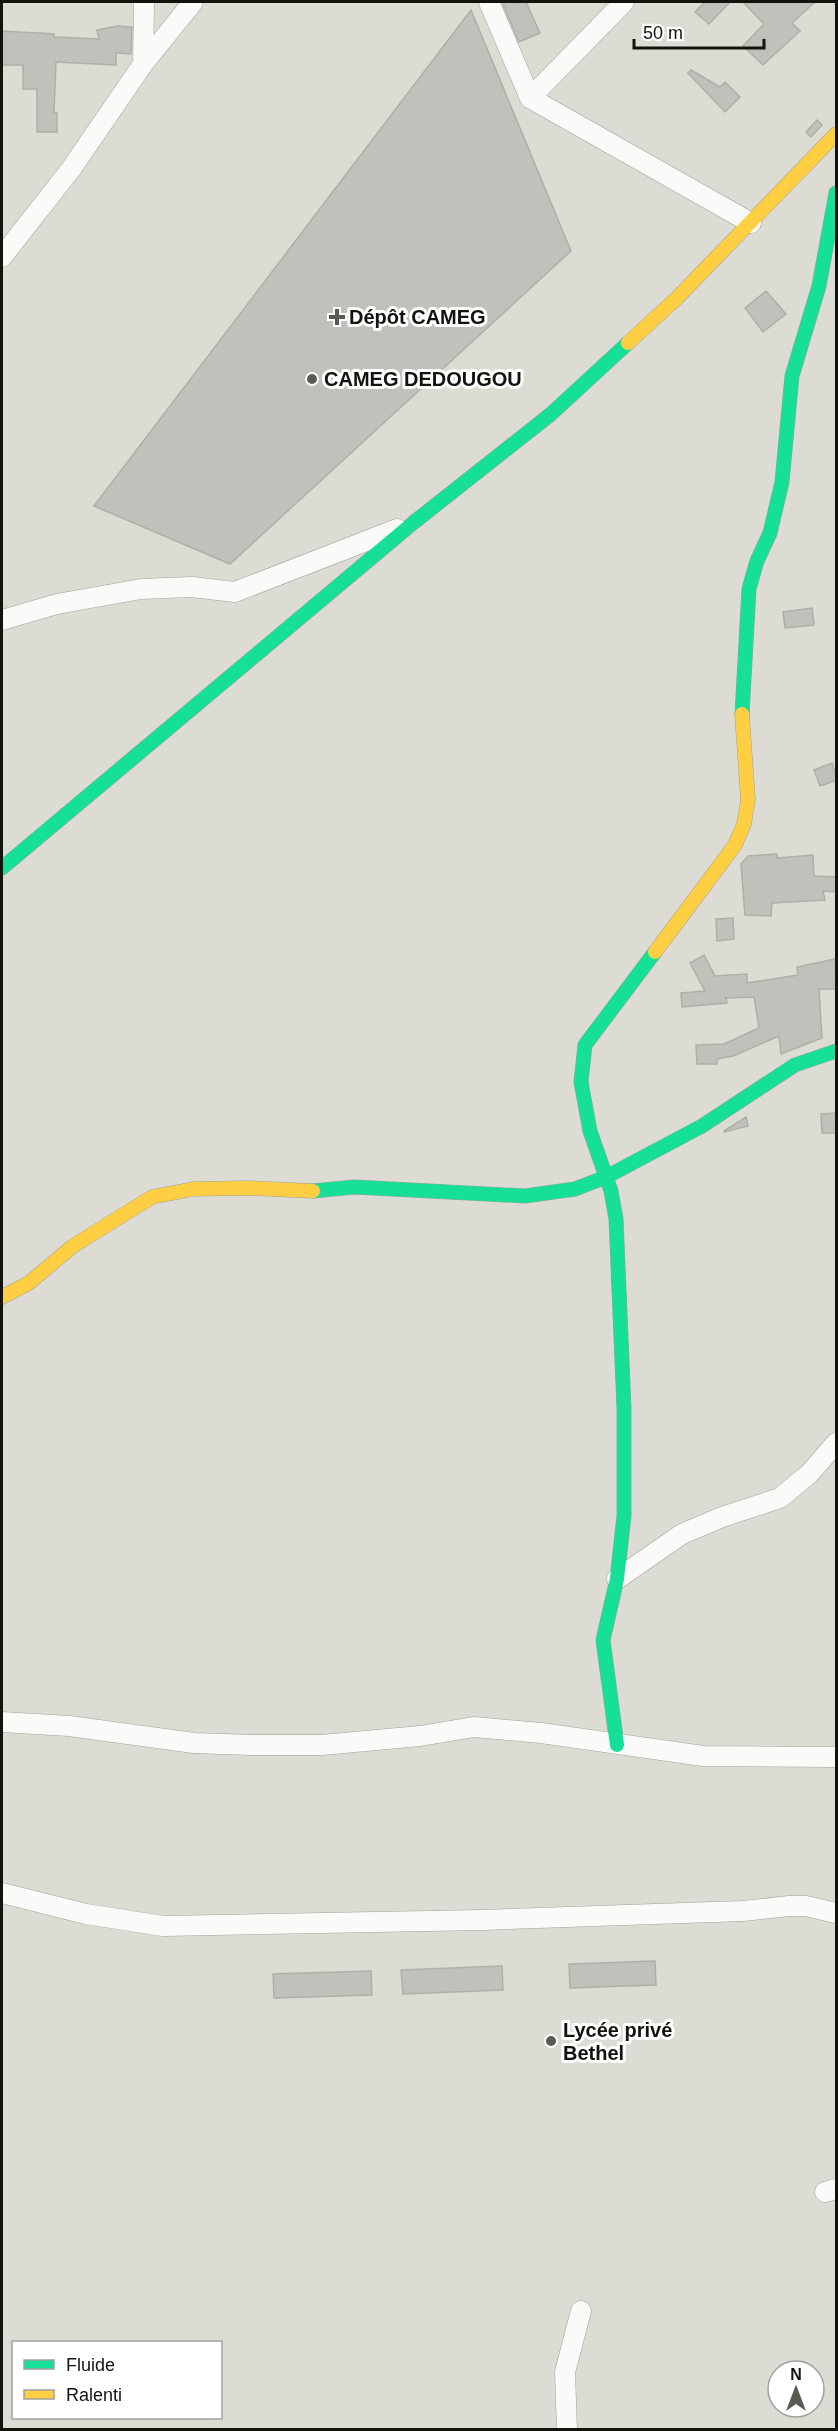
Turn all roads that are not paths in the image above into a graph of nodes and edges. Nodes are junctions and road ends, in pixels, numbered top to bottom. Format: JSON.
{"nodes":[{"id":1,"x":144,"y":2,"type":"edge"},
{"id":2,"x":193,"y":2,"type":"edge"},
{"id":3,"x":489,"y":2,"type":"edge"},
{"id":4,"x":624,"y":2,"type":"edge"},
{"id":5,"x":143,"y":64,"type":"junction"},
{"id":6,"x":530,"y":98,"type":"junction"},
{"id":7,"x":837,"y":134,"type":"edge"},
{"id":8,"x":837,"y":193,"type":"edge"},
{"id":9,"x":751,"y":223,"type":"junction"},
{"id":10,"x":2,"y":257,"type":"edge"},
{"id":11,"x":412,"y":523,"type":"junction"},
{"id":12,"x":2,"y":620,"type":"edge"},
{"id":13,"x":2,"y":868,"type":"edge"},
{"id":14,"x":837,"y":1051,"type":"edge"},
{"id":15,"x":606,"y":1177,"type":"junction"},
{"id":16,"x":2,"y":1297,"type":"edge"},
{"id":17,"x":837,"y":1443,"type":"edge"},
{"id":18,"x":617,"y":1579,"type":"junction"},
{"id":19,"x":2,"y":1722,"type":"edge"},
{"id":20,"x":617,"y":1745,"type":"junction"},
{"id":21,"x":837,"y":1757,"type":"edge"},
{"id":22,"x":2,"y":1893,"type":"edge"},
{"id":23,"x":837,"y":1913,"type":"edge"},
{"id":24,"x":580,"y":2311,"type":"dead end"},
{"id":25,"x":567,"y":2430,"type":"edge"}],
"edges":[{"from":1,"to":5,"type":"street"},
{"from":2,"to":5,"type":"street"},
{"from":3,"to":6,"type":"street"},
{"from":4,"to":6,"type":"street"},
{"from":5,"to":10,"type":"street"},
{"from":6,"to":9,"type":"street"},
{"from":7,"to":9,"type":"street"},
{"from":8,"to":15,"type":"street"},
{"from":9,"to":11,"type":"street"},
{"from":11,"to":12,"type":"street"},
{"from":11,"to":13,"type":"street"},
{"from":14,"to":15,"type":"street"},
{"from":15,"to":16,"type":"street"},
{"from":15,"to":18,"type":"street"},
{"from":17,"to":18,"type":"street"},
{"from":18,"to":20,"type":"street"},
{"from":19,"to":20,"type":"street"},
{"from":20,"to":21,"type":"street"},
{"from":22,"to":23,"type":"street"},
{"from":24,"to":25,"type":"street"}]}
